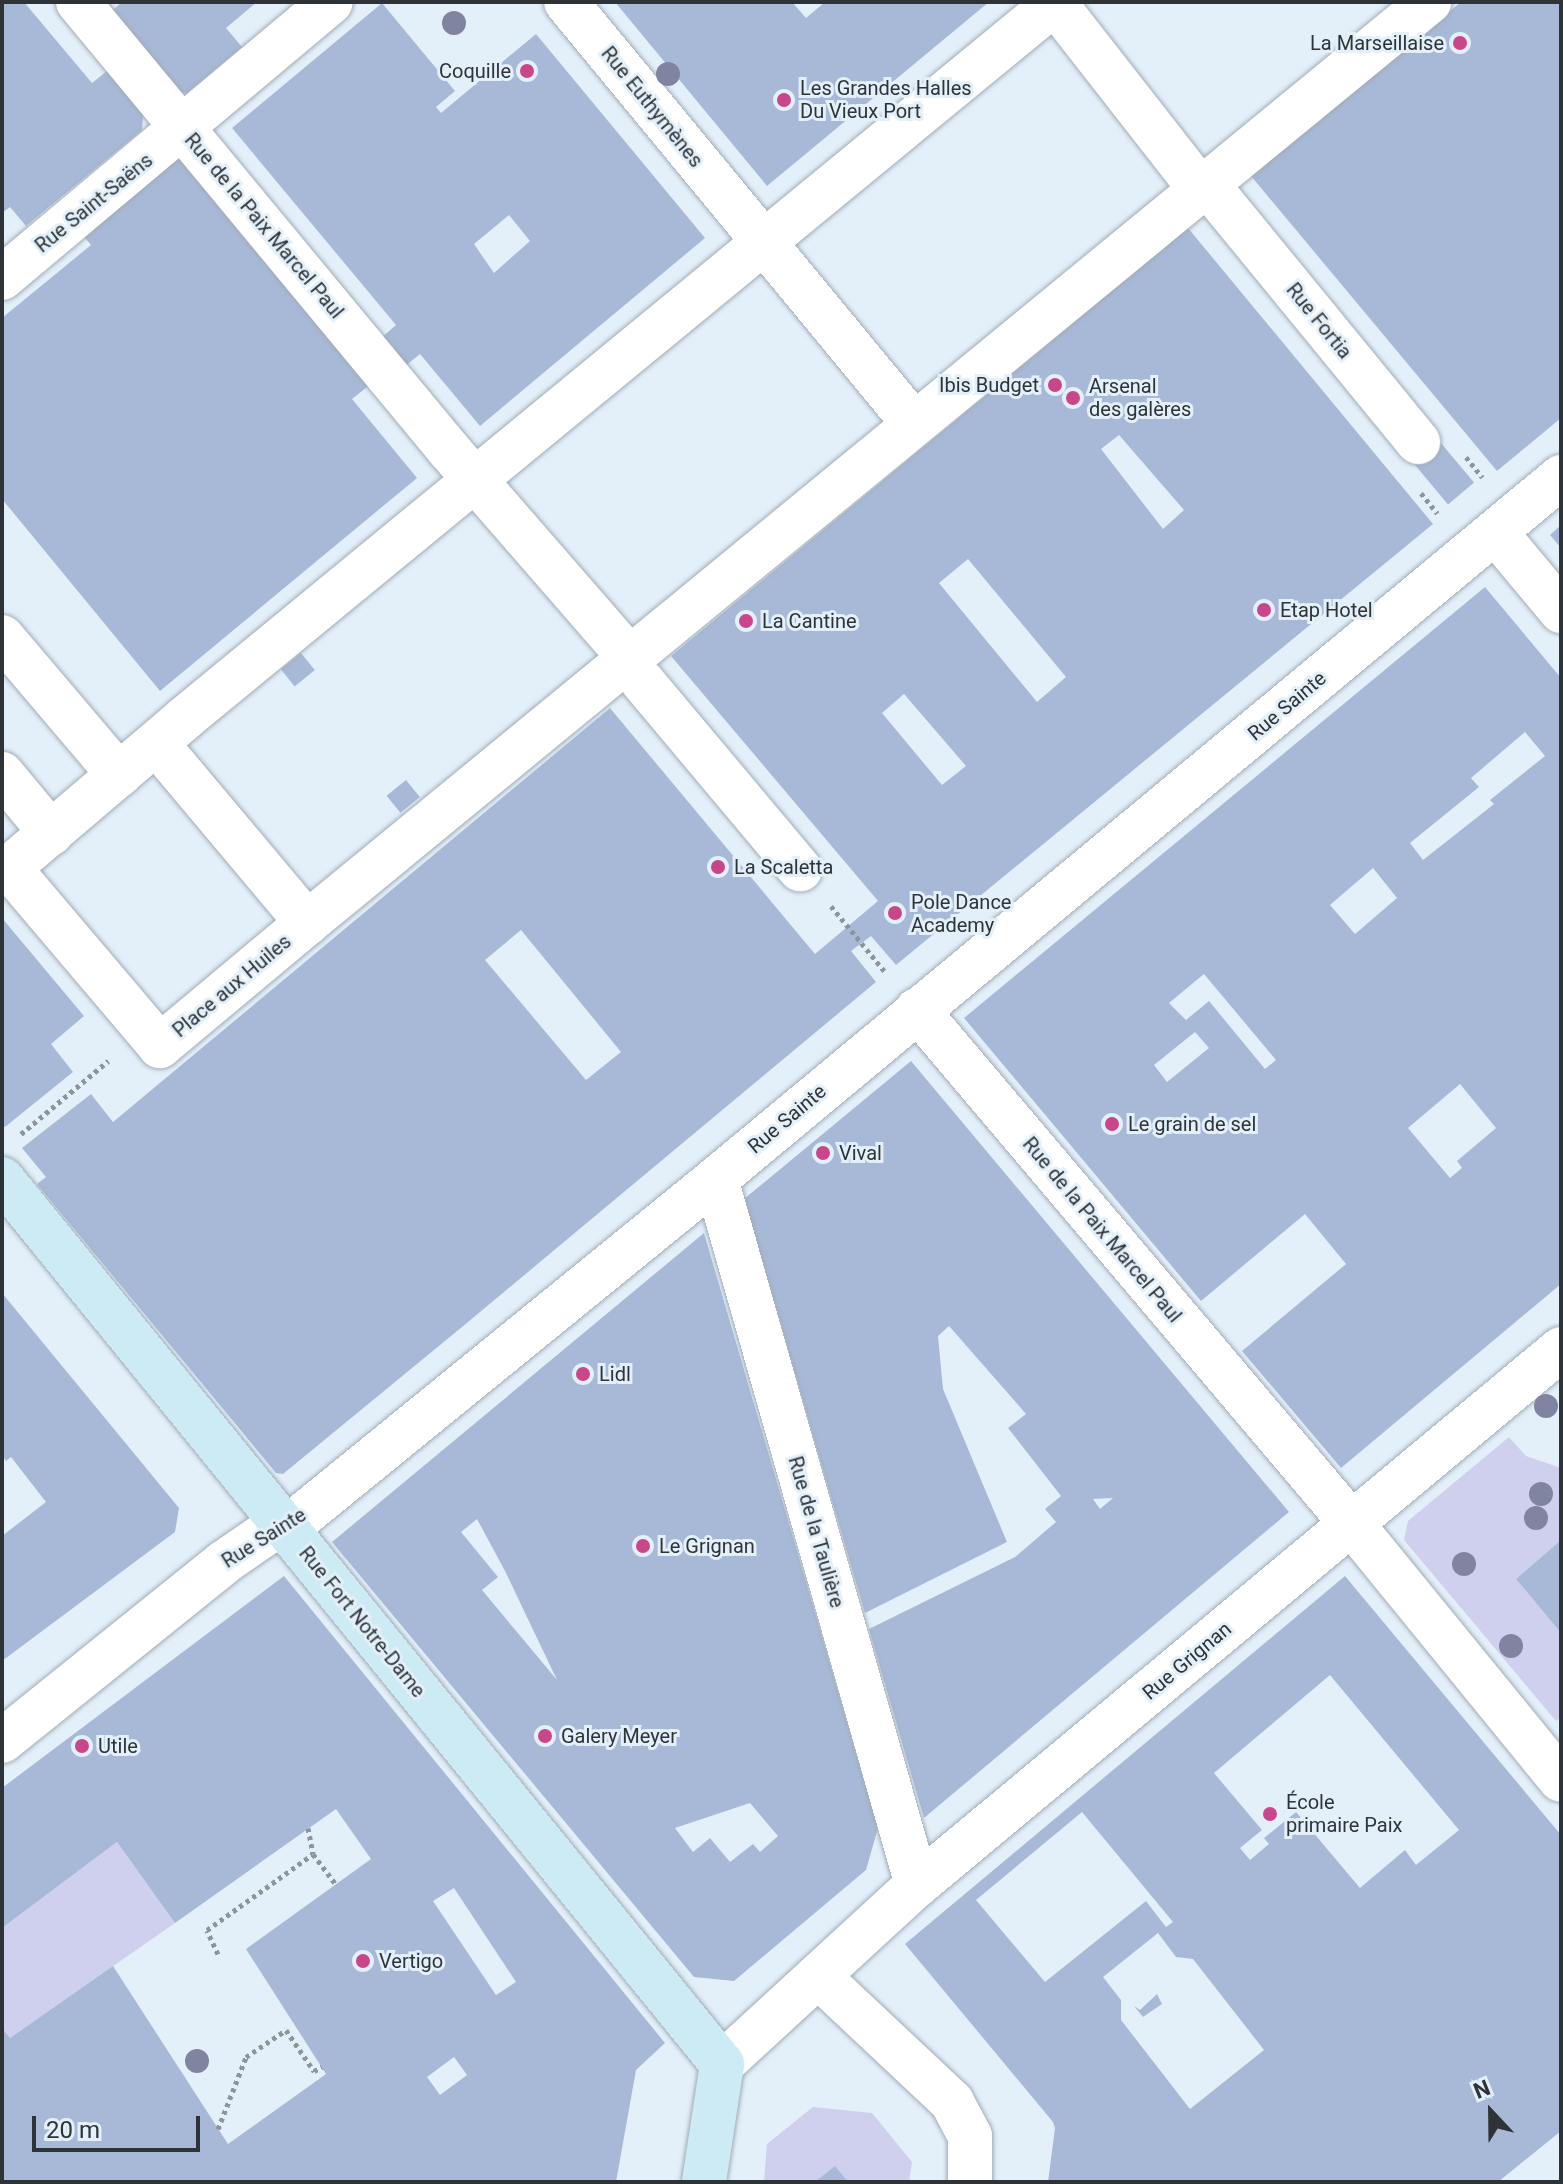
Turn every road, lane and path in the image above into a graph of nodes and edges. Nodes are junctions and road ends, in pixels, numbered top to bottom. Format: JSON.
{"nodes":[{"id":1,"x":78,"y":2,"type":"edge"},
{"id":2,"x":331,"y":2,"type":"edge"},
{"id":3,"x":566,"y":2,"type":"edge"},
{"id":4,"x":1055,"y":2,"type":"edge"},
{"id":5,"x":1428,"y":2,"type":"edge"},
{"id":6,"x":183,"y":129,"type":"junction"},
{"id":7,"x":1210,"y":195,"type":"junction"},
{"id":8,"x":752,"y":227,"type":"junction"},
{"id":9,"x":2,"y":278,"type":"edge"},
{"id":10,"x":914,"y":424,"type":"junction"},
{"id":11,"x":1418,"y":442,"type":"junction"},
{"id":12,"x":463,"y":466,"type":"junction"},
{"id":13,"x":1561,"y":477,"type":"edge"},
{"id":14,"x":1494,"y":535,"type":"junction"},
{"id":15,"x":1561,"y":611,"type":"edge"},
{"id":16,"x":2,"y":637,"type":"edge"},
{"id":17,"x":635,"y":669,"type":"junction"},
{"id":18,"x":157,"y":744,"type":"junction"},
{"id":19,"x":2,"y":774,"type":"edge"},
{"id":20,"x":119,"y":775,"type":"junction"},
{"id":21,"x":51,"y":833,"type":"junction"},
{"id":22,"x":800,"y":869,"type":"joint"},
{"id":23,"x":307,"y":923,"type":"junction"},
{"id":24,"x":917,"y":1010,"type":"junction"},
{"id":25,"x":146,"y":1029,"type":"junction"},
{"id":26,"x":8,"y":1159,"type":"edge"},
{"id":27,"x":716,"y":1179,"type":"junction"},
{"id":28,"x":1561,"y":1349,"type":"edge"},
{"id":29,"x":281,"y":1523,"type":"junction"},
{"id":30,"x":1352,"y":1524,"type":"junction"},
{"id":31,"x":2,"y":1741,"type":"edge"},
{"id":32,"x":1561,"y":1780,"type":"edge"},
{"id":33,"x":308,"y":1828,"type":"dead end"},
{"id":34,"x":313,"y":1854,"type":"junction"},
{"id":35,"x":336,"y":1884,"type":"dead end"},
{"id":36,"x":917,"y":1885,"type":"junction"},
{"id":37,"x":218,"y":1954,"type":"dead end"},
{"id":38,"x":818,"y":1976,"type":"junction"},
{"id":39,"x":722,"y":2064,"type":"junction"},
{"id":40,"x":322,"y":2067,"type":"dead end"},
{"id":41,"x":218,"y":2129,"type":"dead end"},
{"id":42,"x":704,"y":2182,"type":"edge"},
{"id":43,"x":970,"y":2182,"type":"edge"}],
"edges":[{"from":1,"to":6,"type":"street","name":"Rue de la Paix Marcel Paul"},
{"from":2,"to":6,"type":"street","name":"Rue Saint-Saëns"},
{"from":3,"to":8,"type":"street","name":"Rue Euthymènes"},
{"from":4,"to":7,"type":"street","name":"Rue Fortia"},
{"from":4,"to":8,"type":"street"},
{"from":5,"to":7,"type":"street"},
{"from":6,"to":9,"type":"street","name":"Rue Saint-Saëns"},
{"from":6,"to":12,"type":"street","name":"Rue de la Paix Marcel Paul"},
{"from":7,"to":10,"type":"street"},
{"from":7,"to":11,"type":"street","name":"Rue Fortia"},
{"from":8,"to":10,"type":"street","name":"Rue Euthymènes"},
{"from":8,"to":12,"type":"street"},
{"from":10,"to":17,"type":"street"},
{"from":11,"to":14,"type":"path"},
{"from":11,"to":14,"type":"path"},
{"from":12,"to":17,"type":"street","name":"Rue de la Paix Marcel Paul"},
{"from":12,"to":18,"type":"street"},
{"from":13,"to":14,"type":"street","name":"Rue Sainte"},
{"from":14,"to":15,"type":"street"},
{"from":14,"to":24,"type":"street","name":"Rue Sainte"},
{"from":16,"to":20,"type":"street"},
{"from":17,"to":22,"type":"street"},
{"from":17,"to":23,"type":"street"},
{"from":18,"to":20,"type":"street","name":"Place aux Huiles"},
{"from":18,"to":23,"type":"street","name":"Place aux Huiles"},
{"from":19,"to":21,"type":"street"},
{"from":20,"to":21,"type":"street","name":"Place aux Huiles"},
{"from":21,"to":25,"type":"street","name":"Place aux Huiles"},
{"from":22,"to":24,"type":"path"},
{"from":23,"to":25,"type":"street","name":"Place aux Huiles"},
{"from":24,"to":27,"type":"street","name":"Rue Sainte"},
{"from":24,"to":30,"type":"street","name":"Rue de la Paix Marcel Paul"},
{"from":25,"to":26,"type":"path"},
{"from":26,"to":29,"type":"street","name":"Rue Fort Notre-Dame"},
{"from":27,"to":29,"type":"street","name":"Rue Sainte"},
{"from":27,"to":36,"type":"street","name":"Rue de la Taulière"},
{"from":28,"to":30,"type":"street","name":"Rue Grignan"},
{"from":29,"to":31,"type":"street","name":"Rue Sainte"},
{"from":29,"to":39,"type":"street","name":"Rue Fort Notre-Dame"},
{"from":30,"to":32,"type":"street","name":"Rue de la Paix Marcel Paul"},
{"from":30,"to":36,"type":"street","name":"Rue Grignan"},
{"from":33,"to":34,"type":"path"},
{"from":34,"to":35,"type":"path"},
{"from":34,"to":37,"type":"path"},
{"from":36,"to":38,"type":"street","name":"Rue Grignan"},
{"from":38,"to":39,"type":"street","name":"Rue Grignan"},
{"from":38,"to":43,"type":"street"},
{"from":39,"to":42,"type":"street"},
{"from":40,"to":41,"type":"path"}]}
